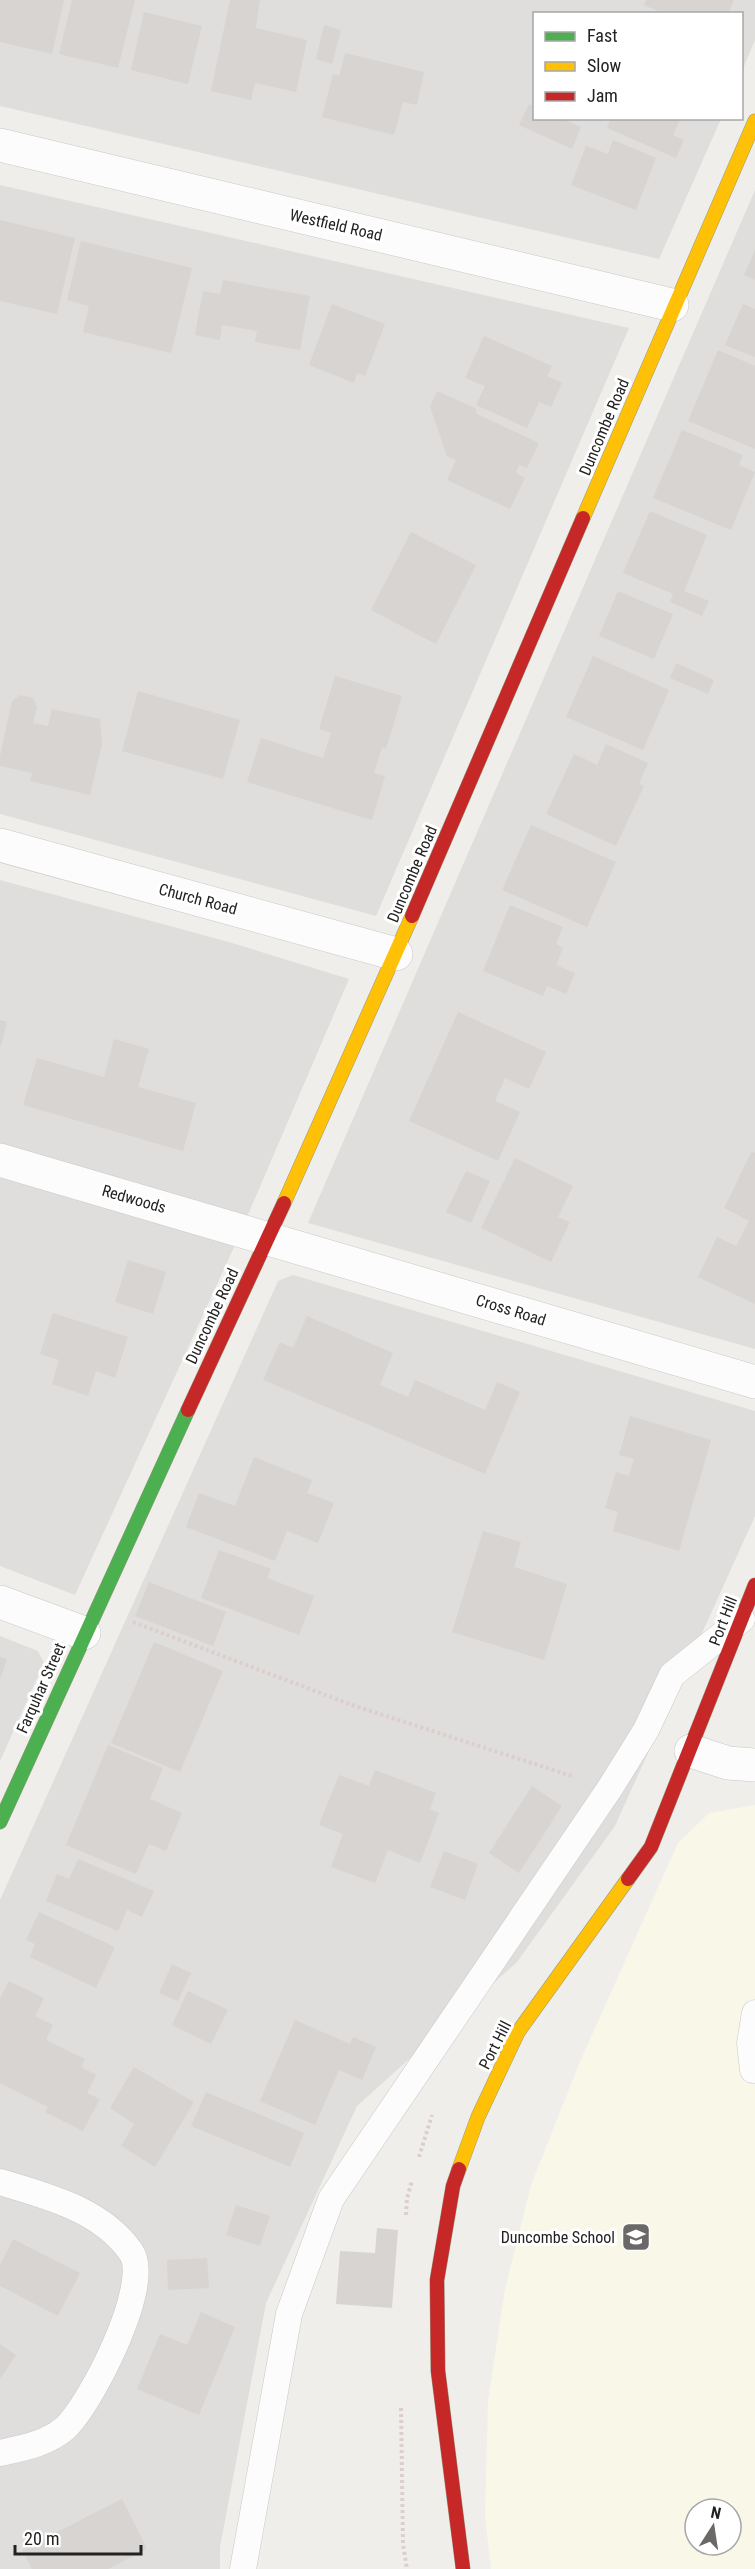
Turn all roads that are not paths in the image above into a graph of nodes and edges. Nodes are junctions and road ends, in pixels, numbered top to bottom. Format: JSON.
{"nodes":[{"id":1,"x":755,"y":120,"type":"edge"},
{"id":2,"x":0,"y":145,"type":"edge"},
{"id":3,"x":672,"y":305,"type":"junction"},
{"id":4,"x":0,"y":845,"type":"edge"},
{"id":5,"x":396,"y":954,"type":"junction"},
{"id":6,"x":0,"y":1160,"type":"edge"},
{"id":7,"x":267,"y":1238,"type":"junction"},
{"id":8,"x":755,"y":1382,"type":"edge"},
{"id":9,"x":755,"y":1585,"type":"edge"},
{"id":10,"x":0,"y":1602,"type":"edge"},
{"id":11,"x":742,"y":1618,"type":"junction"},
{"id":12,"x":90,"y":1620,"type":"junction"},
{"id":13,"x":691,"y":1751,"type":"junction"},
{"id":14,"x":755,"y":1765,"type":"edge"},
{"id":15,"x":0,"y":1822,"type":"edge"},
{"id":16,"x":755,"y":2013,"type":"edge"},
{"id":17,"x":753,"y":2070,"type":"dead end"},
{"id":18,"x":0,"y":2182,"type":"edge"},
{"id":19,"x":0,"y":2453,"type":"edge"},
{"id":20,"x":243,"y":2569,"type":"edge"},
{"id":21,"x":463,"y":2569,"type":"edge"}],
"edges":[{"from":1,"to":3,"type":"street","name":"Duncombe Road"},
{"from":2,"to":3,"type":"street","name":"Westfield Road"},
{"from":3,"to":5,"type":"street","name":"Duncombe Road"},
{"from":4,"to":5,"type":"street","name":"Church Road"},
{"from":5,"to":7,"type":"street","name":"Duncombe Road"},
{"from":6,"to":7,"type":"street","name":"Redwoods"},
{"from":7,"to":8,"type":"street","name":"Cross Road"},
{"from":7,"to":12,"type":"street","name":"Duncombe Road"},
{"from":9,"to":11,"type":"street","name":"Port Hill"},
{"from":10,"to":12,"type":"street"},
{"from":11,"to":13,"type":"street","name":"Port Hill"},
{"from":11,"to":20,"type":"lane"},
{"from":12,"to":15,"type":"street","name":"Farquhar Street"},
{"from":13,"to":14,"type":"street"},
{"from":13,"to":21,"type":"street","name":"Port Hill"},
{"from":16,"to":17,"type":"lane"},
{"from":18,"to":19,"type":"lane"}]}
